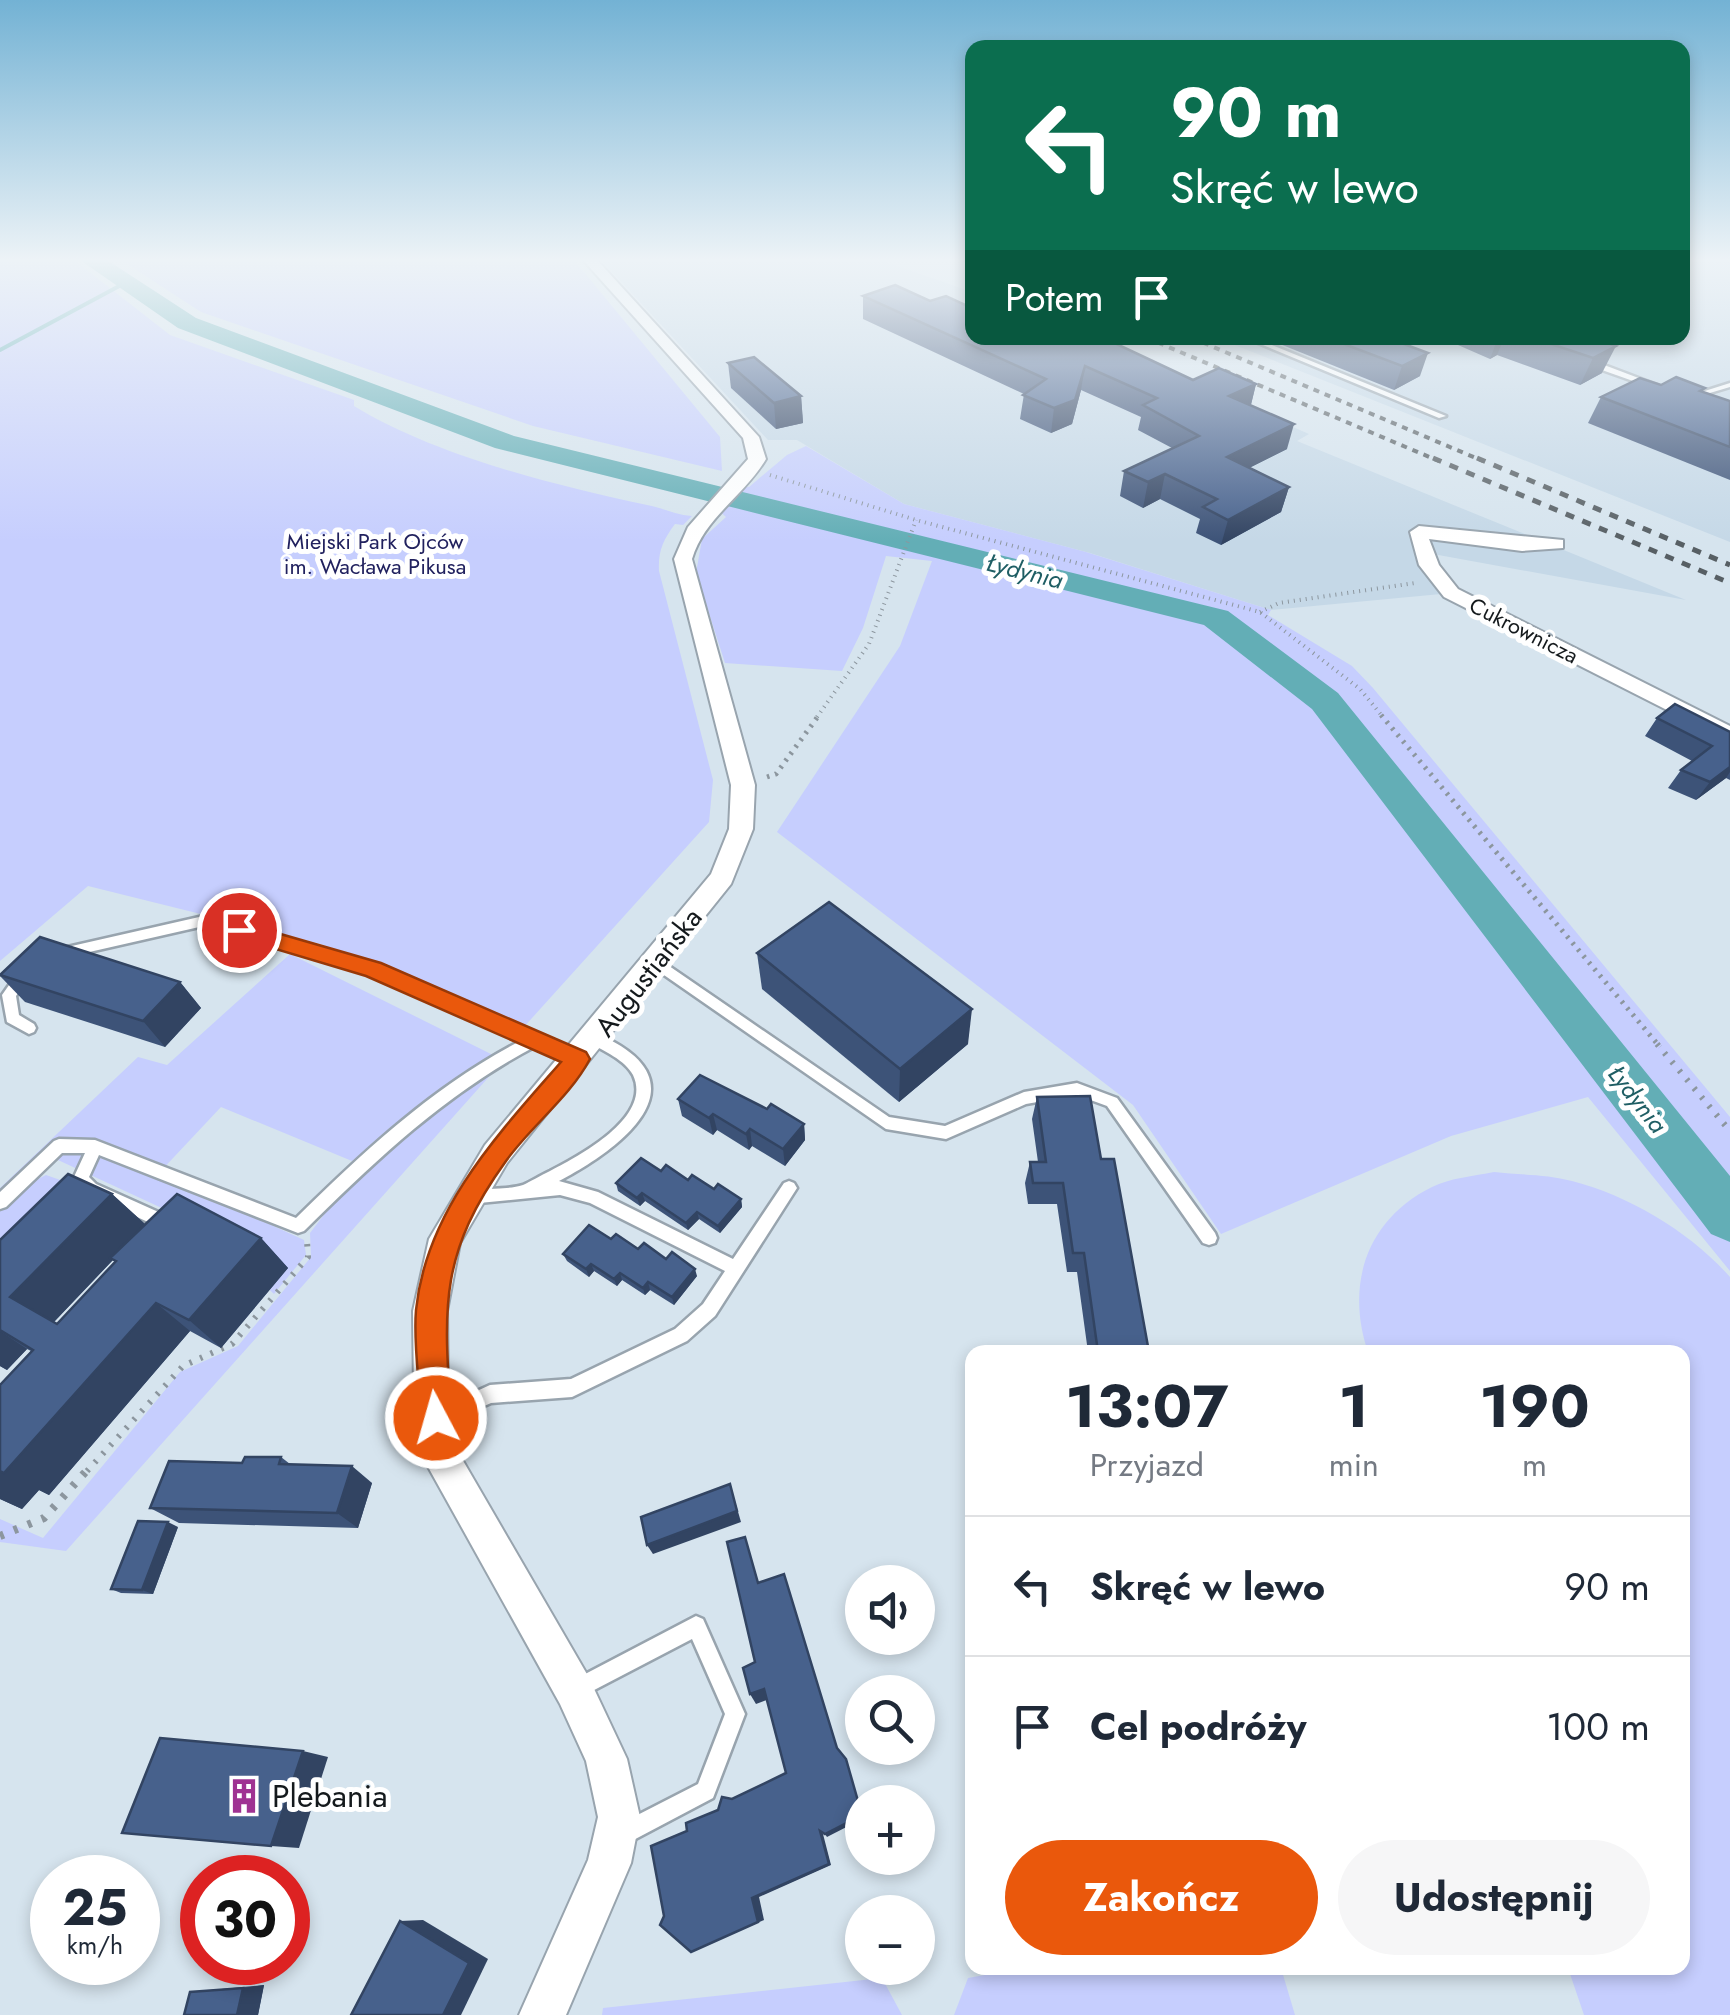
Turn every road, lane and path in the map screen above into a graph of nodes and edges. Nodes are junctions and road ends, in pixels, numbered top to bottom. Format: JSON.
{"nodes":[{"id":1,"x":675,"y":354,"type":"edge"},
{"id":2,"x":1289,"y":354,"type":"edge"},
{"id":3,"x":1571,"y":356,"type":"edge"},
{"id":4,"x":1730,"y":385,"type":"edge"},
{"id":5,"x":1659,"y":387,"type":"edge"},
{"id":6,"x":1676,"y":393,"type":"edge"},
{"id":7,"x":1442,"y":416,"type":"dead end"},
{"id":8,"x":752,"y":469,"type":"junction"},
{"id":9,"x":914,"y":523,"type":"junction"},
{"id":10,"x":1556,"y":544,"type":"dead end"},
{"id":11,"x":1451,"y":593,"type":"junction"},
{"id":12,"x":1260,"y":612,"type":"junction"},
{"id":13,"x":1730,"y":735,"type":"edge"},
{"id":14,"x":743,"y":784,"type":"junction"},
{"id":15,"x":656,"y":962,"type":"junction"},
{"id":16,"x":29,"y":1028,"type":"dead end"},
{"id":17,"x":532,"y":1040,"type":"junction"},
{"id":18,"x":586,"y":1049,"type":"junction"},
{"id":19,"x":1730,"y":1131,"type":"edge"},
{"id":20,"x":95,"y":1147,"type":"junction"},
{"id":21,"x":789,"y":1188,"type":"dead end"},
{"id":22,"x":522,"y":1192,"type":"junction"},
{"id":23,"x":468,"y":1197,"type":"junction"},
{"id":24,"x":0,"y":1202,"type":"edge"},
{"id":25,"x":298,"y":1226,"type":"junction"},
{"id":26,"x":174,"y":1227,"type":"edge"},
{"id":27,"x":1208,"y":1238,"type":"dead end"},
{"id":28,"x":736,"y":1268,"type":"junction"},
{"id":29,"x":436,"y":1418,"type":"junction"},
{"id":30,"x":0,"y":1536,"type":"edge"},
{"id":31,"x":574,"y":1690,"type":"junction"},
{"id":32,"x":614,"y":1839,"type":"junction"},
{"id":33,"x":542,"y":2015,"type":"edge"}],
"edges":[{"from":1,"to":8,"type":"street"},
{"from":2,"to":7,"type":"lane"},
{"from":3,"to":5,"type":"lane"},
{"from":4,"to":6,"type":"lane"},
{"from":8,"to":9,"type":"path"},
{"from":8,"to":14,"type":"street","name":"Augustiańska"},
{"from":9,"to":12,"type":"path"},
{"from":9,"to":14,"type":"path"},
{"from":10,"to":11,"type":"street","name":"Cukrownicza"},
{"from":11,"to":12,"type":"path"},
{"from":11,"to":13,"type":"street","name":"Cukrownicza"},
{"from":12,"to":19,"type":"path"},
{"from":14,"to":15,"type":"street","name":"Augustiańska"},
{"from":15,"to":18,"type":"street","name":"Augustiańska"},
{"from":15,"to":27,"type":"lane"},
{"from":16,"to":17,"type":"lane"},
{"from":17,"to":18,"type":"lane"},
{"from":17,"to":25,"type":"lane"},
{"from":18,"to":22,"type":"lane"},
{"from":18,"to":23,"type":"street","name":"Augustiańska"},
{"from":20,"to":24,"type":"lane"},
{"from":20,"to":25,"type":"lane"},
{"from":20,"to":26,"type":"lane"},
{"from":21,"to":28,"type":"lane"},
{"from":22,"to":23,"type":"lane"},
{"from":22,"to":28,"type":"lane"},
{"from":23,"to":29,"type":"street","name":"Augustiańska"},
{"from":25,"to":30,"type":"path"},
{"from":28,"to":29,"type":"lane"},
{"from":29,"to":31,"type":"street","name":"Augustiańska"},
{"from":31,"to":32,"type":"street","name":"Augustiańska"},
{"from":31,"to":32,"type":"lane"},
{"from":32,"to":33,"type":"street","name":"Augustiańska"}]}
